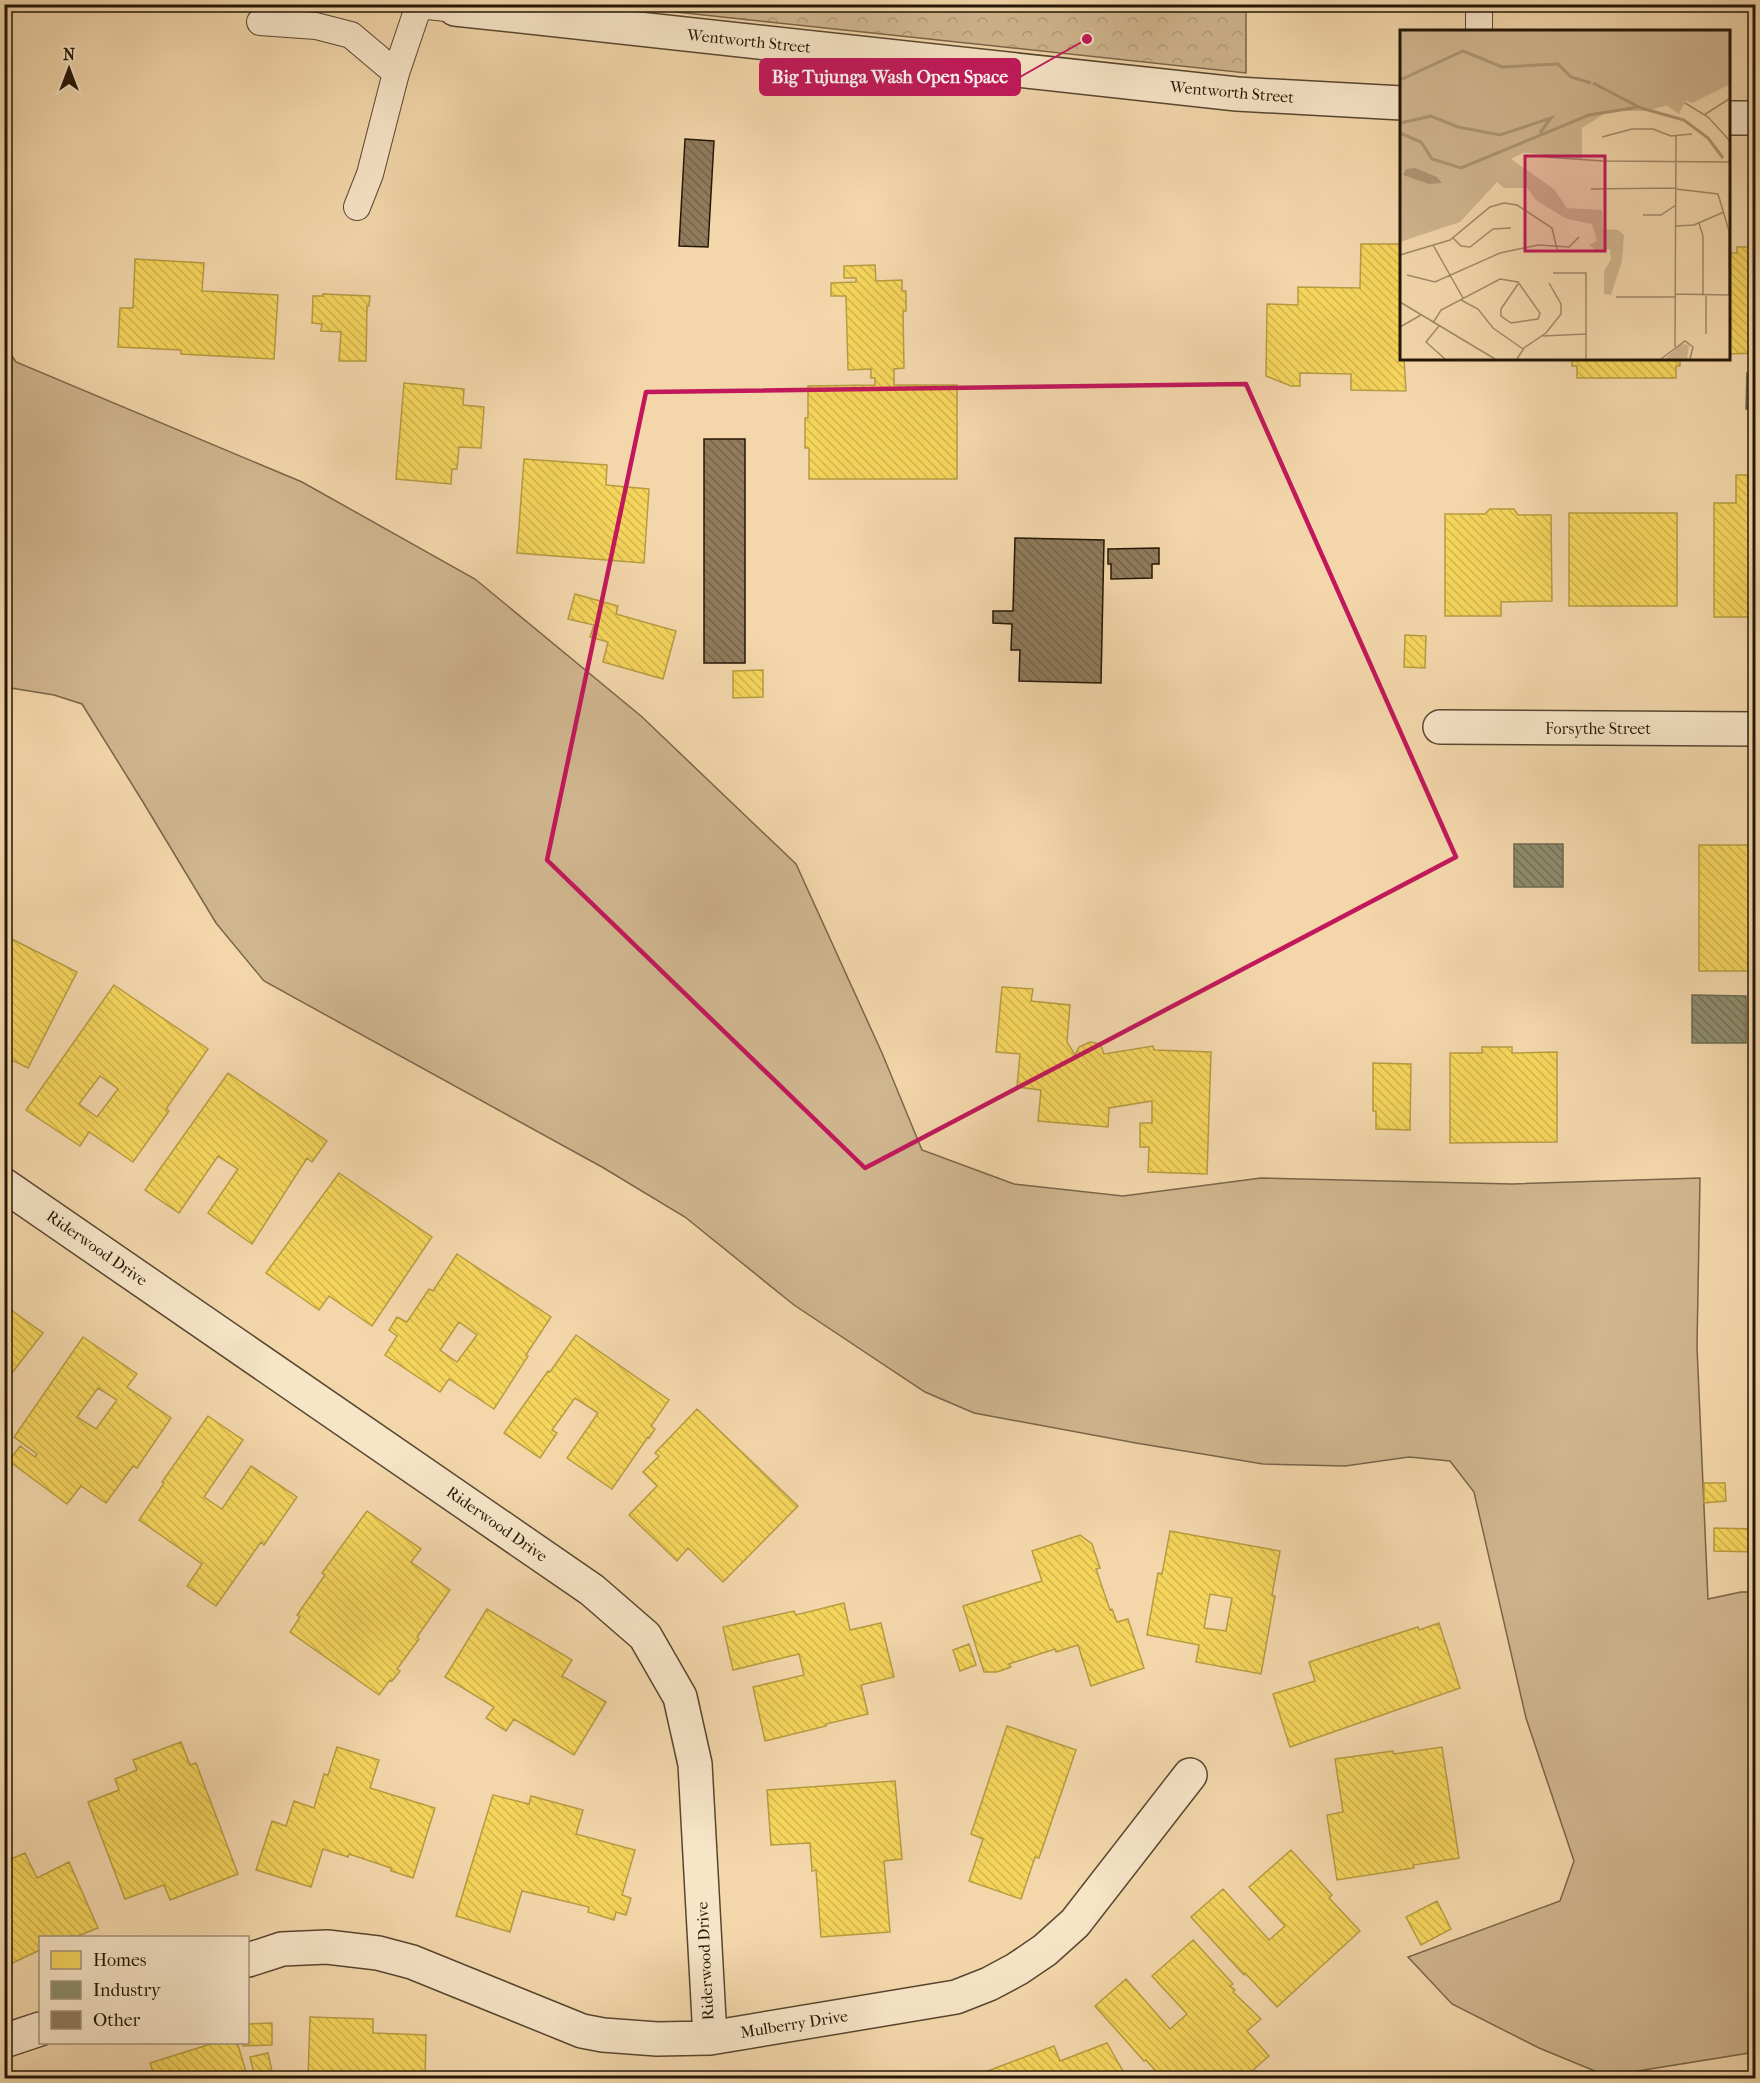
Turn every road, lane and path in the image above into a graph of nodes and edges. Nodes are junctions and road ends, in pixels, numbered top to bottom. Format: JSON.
{"nodes":[{"id":1,"x":1479,"y":4,"type":"edge"},
{"id":2,"x":455,"y":9,"type":"joint"},
{"id":3,"x":260,"y":22,"type":"dead end"},
{"id":4,"x":1479,"y":30,"type":"edge"},
{"id":5,"x":396,"y":73,"type":"junction"},
{"id":6,"x":1400,"y":102,"type":"edge"},
{"id":7,"x":1730,"y":118,"type":"edge"},
{"id":8,"x":1755,"y":118,"type":"edge"},
{"id":9,"x":357,"y":207,"type":"dead end"},
{"id":10,"x":1440,"y":727,"type":"dead end"},
{"id":11,"x":1755,"y":729,"type":"edge"},
{"id":12,"x":4,"y":1185,"type":"edge"},
{"id":13,"x":1190,"y":1775,"type":"dead end"},
{"id":14,"x":249,"y":1960,"type":"edge"},
{"id":15,"x":39,"y":2029,"type":"edge"},
{"id":16,"x":710,"y":2038,"type":"junction"},
{"id":17,"x":4,"y":2041,"type":"edge"}],
"edges":[{"from":1,"to":4,"type":"lane"},
{"from":2,"to":5,"type":"lane"},
{"from":2,"to":6,"type":"street","name":"Wentworth Street"},
{"from":3,"to":5,"type":"lane"},
{"from":5,"to":9,"type":"lane"},
{"from":7,"to":8,"type":"street"},
{"from":10,"to":11,"type":"street","name":"Forsythe Street"},
{"from":12,"to":16,"type":"street","name":"Riderwood Drive"},
{"from":13,"to":16,"type":"street","name":"Mulberry Drive"},
{"from":14,"to":16,"type":"street","name":"Mulberry Drive"},
{"from":15,"to":17,"type":"street"}]}
